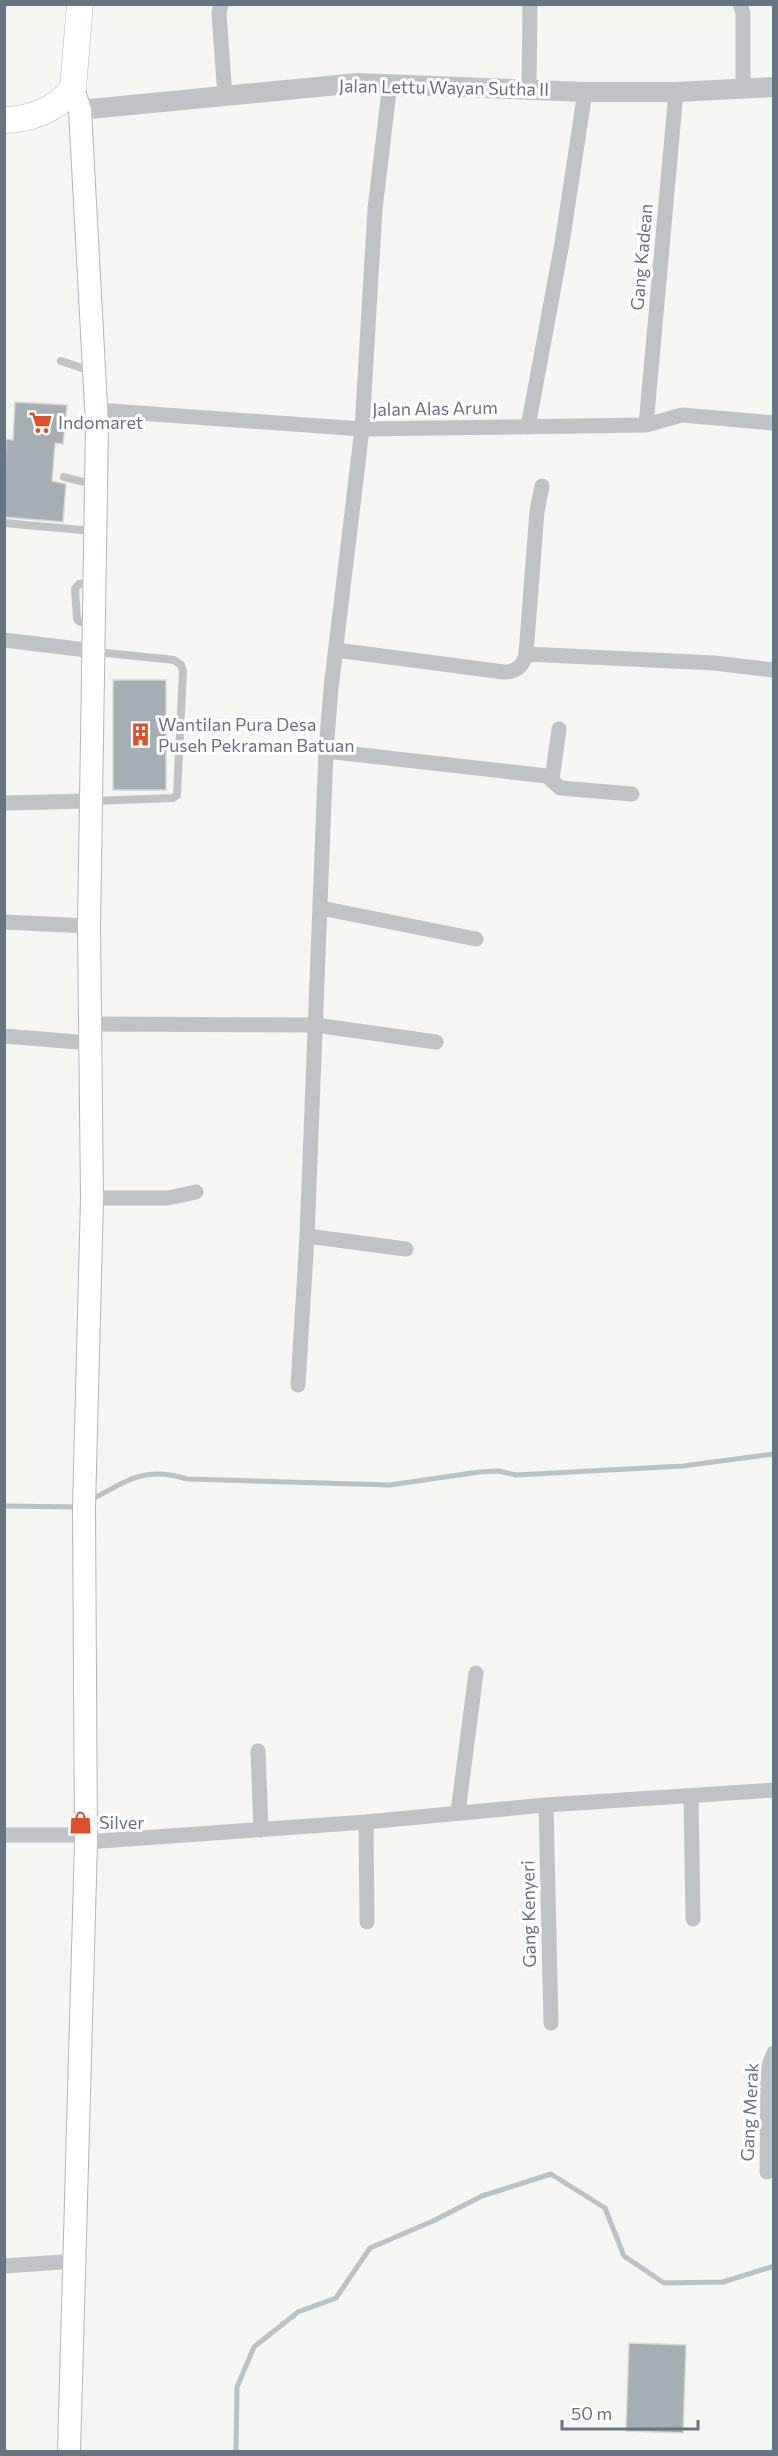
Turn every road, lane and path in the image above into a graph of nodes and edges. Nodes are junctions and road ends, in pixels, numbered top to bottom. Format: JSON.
{"nodes":[{"id":1,"x":80,"y":4,"type":"edge"},
{"id":2,"x":221,"y":4,"type":"edge"},
{"id":3,"x":530,"y":4,"type":"edge"},
{"id":4,"x":740,"y":4,"type":"edge"},
{"id":5,"x":774,"y":87,"type":"edge"},
{"id":6,"x":743,"y":88,"type":"junction"},
{"id":7,"x":528,"y":89,"type":"junction"},
{"id":8,"x":585,"y":92,"type":"junction"},
{"id":9,"x":676,"y":92,"type":"junction"},
{"id":10,"x":388,"y":95,"type":"junction"},
{"id":11,"x":225,"y":97,"type":"junction"},
{"id":12,"x":77,"y":99,"type":"junction"},
{"id":13,"x":4,"y":120,"type":"edge"},
{"id":14,"x":61,"y":362,"type":"dead end"},
{"id":15,"x":95,"y":372,"type":"junction"},
{"id":16,"x":97,"y":418,"type":"junction"},
{"id":17,"x":73,"y":423,"type":"dead end"},
{"id":18,"x":774,"y":423,"type":"edge"},
{"id":19,"x":645,"y":425,"type":"junction"},
{"id":20,"x":528,"y":427,"type":"junction"},
{"id":21,"x":362,"y":429,"type":"junction"},
{"id":22,"x":64,"y":477,"type":"dead end"},
{"id":23,"x":96,"y":485,"type":"junction"},
{"id":24,"x":542,"y":486,"type":"dead end"},
{"id":25,"x":4,"y":522,"type":"edge"},
{"id":26,"x":96,"y":531,"type":"junction"},
{"id":27,"x":4,"y":640,"type":"edge"},
{"id":28,"x":336,"y":650,"type":"junction"},
{"id":29,"x":95,"y":651,"type":"junction"},
{"id":30,"x":526,"y":654,"type":"junction"},
{"id":31,"x":774,"y":670,"type":"edge"},
{"id":32,"x":559,"y":729,"type":"dead end"},
{"id":33,"x":326,"y":751,"type":"junction"},
{"id":34,"x":552,"y":780,"type":"junction"},
{"id":35,"x":632,"y":794,"type":"dead end"},
{"id":36,"x":90,"y":801,"type":"junction"},
{"id":37,"x":4,"y":803,"type":"edge"},
{"id":38,"x":321,"y":908,"type":"junction"},
{"id":39,"x":4,"y":922,"type":"edge"},
{"id":40,"x":89,"y":926,"type":"junction"},
{"id":41,"x":476,"y":939,"type":"dead end"},
{"id":42,"x":315,"y":1025,"type":"junction"},
{"id":43,"x":90,"y":1034,"type":"junction"},
{"id":44,"x":4,"y":1036,"type":"edge"},
{"id":45,"x":436,"y":1042,"type":"dead end"},
{"id":46,"x":196,"y":1192,"type":"dead end"},
{"id":47,"x":92,"y":1198,"type":"junction"},
{"id":48,"x":307,"y":1236,"type":"junction"},
{"id":49,"x":406,"y":1249,"type":"dead end"},
{"id":50,"x":298,"y":1385,"type":"dead end"},
{"id":51,"x":476,"y":1673,"type":"dead end"},
{"id":52,"x":258,"y":1751,"type":"dead end"},
{"id":53,"x":774,"y":1790,"type":"edge"},
{"id":54,"x":691,"y":1796,"type":"junction"},
{"id":55,"x":546,"y":1805,"type":"junction"},
{"id":56,"x":458,"y":1812,"type":"junction"},
{"id":57,"x":366,"y":1822,"type":"junction"},
{"id":58,"x":261,"y":1830,"type":"junction"},
{"id":59,"x":4,"y":1835,"type":"edge"},
{"id":60,"x":86,"y":1838,"type":"junction"},
{"id":61,"x":693,"y":1919,"type":"dead end"},
{"id":62,"x":367,"y":1922,"type":"dead end"},
{"id":63,"x":551,"y":2023,"type":"dead end"},
{"id":64,"x":774,"y":2053,"type":"edge"},
{"id":65,"x":767,"y":2172,"type":"dead end"},
{"id":66,"x":76,"y":2261,"type":"junction"},
{"id":67,"x":4,"y":2266,"type":"edge"},
{"id":68,"x":69,"y":2451,"type":"edge"}],
"edges":[{"from":1,"to":12,"type":"highway"},
{"from":2,"to":11,"type":"street"},
{"from":3,"to":7,"type":"street"},
{"from":4,"to":6,"type":"street"},
{"from":5,"to":6,"type":"street","name":"Jalan Lettu Wayan Sutha II"},
{"from":6,"to":9,"type":"street","name":"Jalan Lettu Wayan Sutha II"},
{"from":7,"to":8,"type":"street","name":"Jalan Lettu Wayan Sutha II"},
{"from":7,"to":10,"type":"street","name":"Jalan Lettu Wayan Sutha II"},
{"from":8,"to":9,"type":"street","name":"Jalan Lettu Wayan Sutha II"},
{"from":8,"to":20,"type":"street"},
{"from":9,"to":19,"type":"street","name":"Gang Kadean"},
{"from":10,"to":11,"type":"street","name":"Jalan Lettu Wayan Sutha II"},
{"from":10,"to":21,"type":"street"},
{"from":11,"to":12,"type":"street","name":"Jalan Lettu Wayan Sutha II"},
{"from":12,"to":13,"type":"highway"},
{"from":12,"to":15,"type":"main road"},
{"from":14,"to":15,"type":"lane"},
{"from":15,"to":16,"type":"main road"},
{"from":16,"to":17,"type":"lane"},
{"from":16,"to":21,"type":"street","name":"Jalan Alas Arum"},
{"from":16,"to":23,"type":"main road"},
{"from":18,"to":19,"type":"street","name":"Jalan Alas Arum"},
{"from":19,"to":20,"type":"street","name":"Jalan Alas Arum"},
{"from":20,"to":21,"type":"street","name":"Jalan Alas Arum"},
{"from":21,"to":28,"type":"street"},
{"from":22,"to":23,"type":"lane"},
{"from":23,"to":26,"type":"main road"},
{"from":24,"to":30,"type":"street"},
{"from":25,"to":26,"type":"lane"},
{"from":26,"to":29,"type":"main road"},
{"from":27,"to":29,"type":"street"},
{"from":28,"to":30,"type":"street"},
{"from":28,"to":33,"type":"street"},
{"from":29,"to":36,"type":"main road"},
{"from":29,"to":36,"type":"lane"},
{"from":30,"to":31,"type":"street"},
{"from":32,"to":34,"type":"street"},
{"from":33,"to":34,"type":"street"},
{"from":33,"to":38,"type":"street"},
{"from":34,"to":35,"type":"street"},
{"from":36,"to":37,"type":"street"},
{"from":36,"to":40,"type":"main road"},
{"from":38,"to":41,"type":"street"},
{"from":38,"to":42,"type":"street"},
{"from":39,"to":40,"type":"street"},
{"from":40,"to":43,"type":"main road"},
{"from":42,"to":43,"type":"street"},
{"from":42,"to":45,"type":"street"},
{"from":42,"to":48,"type":"street"},
{"from":43,"to":44,"type":"street"},
{"from":43,"to":47,"type":"main road"},
{"from":46,"to":47,"type":"street"},
{"from":47,"to":60,"type":"main road"},
{"from":48,"to":49,"type":"street"},
{"from":48,"to":50,"type":"street"},
{"from":51,"to":56,"type":"street"},
{"from":52,"to":58,"type":"street"},
{"from":53,"to":54,"type":"street"},
{"from":54,"to":55,"type":"street"},
{"from":54,"to":61,"type":"street"},
{"from":55,"to":56,"type":"street"},
{"from":55,"to":63,"type":"street","name":"Gang Kenyeri"},
{"from":56,"to":57,"type":"street"},
{"from":57,"to":58,"type":"street"},
{"from":57,"to":62,"type":"street"},
{"from":58,"to":60,"type":"street"},
{"from":59,"to":60,"type":"street"},
{"from":60,"to":66,"type":"main road"},
{"from":64,"to":65,"type":"street","name":"Gang Merak"},
{"from":66,"to":67,"type":"street"},
{"from":66,"to":68,"type":"main road"}]}
